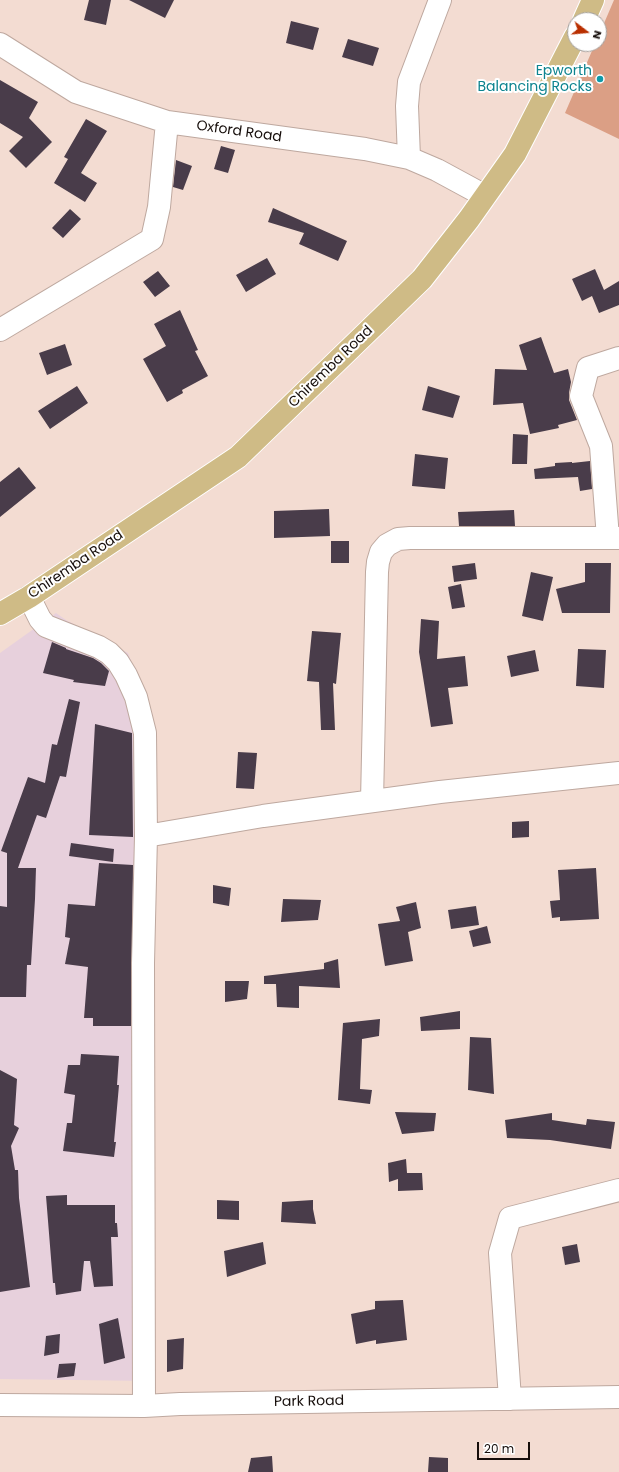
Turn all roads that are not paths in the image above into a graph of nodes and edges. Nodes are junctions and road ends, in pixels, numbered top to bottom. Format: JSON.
{"nodes":[{"id":1,"x":440,"y":0,"type":"edge"},
{"id":2,"x":593,"y":0,"type":"edge"},
{"id":3,"x":588,"y":12,"type":"edge"},
{"id":4,"x":0,"y":44,"type":"edge"},
{"id":5,"x":567,"y":52,"type":"edge"},
{"id":6,"x":167,"y":122,"type":"junction"},
{"id":7,"x":409,"y":158,"type":"junction"},
{"id":8,"x":485,"y":196,"type":"junction"},
{"id":9,"x":0,"y":330,"type":"edge"},
{"id":10,"x":619,"y":358,"type":"edge"},
{"id":11,"x":613,"y":538,"type":"edge"},
{"id":12,"x":29,"y":597,"type":"junction"},
{"id":13,"x":0,"y":614,"type":"edge"},
{"id":14,"x":619,"y":773,"type":"edge"},
{"id":15,"x":372,"y":801,"type":"junction"},
{"id":16,"x":146,"y":836,"type":"junction"},
{"id":17,"x":619,"y":1190,"type":"edge"},
{"id":18,"x":619,"y":1397,"type":"edge"},
{"id":19,"x":510,"y":1399,"type":"junction"},
{"id":20,"x":0,"y":1404,"type":"edge"},
{"id":21,"x":144,"y":1406,"type":"junction"}],
"edges":[{"from":1,"to":7,"type":"street"},
{"from":2,"to":3,"type":"main road"},
{"from":4,"to":6,"type":"street","name":"Oxford Road"},
{"from":5,"to":8,"type":"main road","name":"Chiremba Road"},
{"from":6,"to":7,"type":"street","name":"Oxford Road"},
{"from":6,"to":9,"type":"street"},
{"from":7,"to":8,"type":"street","name":"Oxford Road"},
{"from":8,"to":12,"type":"main road","name":"Chiremba Road"},
{"from":10,"to":11,"type":"street"},
{"from":11,"to":15,"type":"street"},
{"from":12,"to":13,"type":"main road","name":"Chiremba Road"},
{"from":12,"to":16,"type":"street"},
{"from":14,"to":15,"type":"street"},
{"from":15,"to":16,"type":"street"},
{"from":16,"to":21,"type":"street"},
{"from":17,"to":19,"type":"street"},
{"from":18,"to":19,"type":"street","name":"Park Road"},
{"from":19,"to":21,"type":"street","name":"Park Road"},
{"from":20,"to":21,"type":"street","name":"Park Road"}]}
